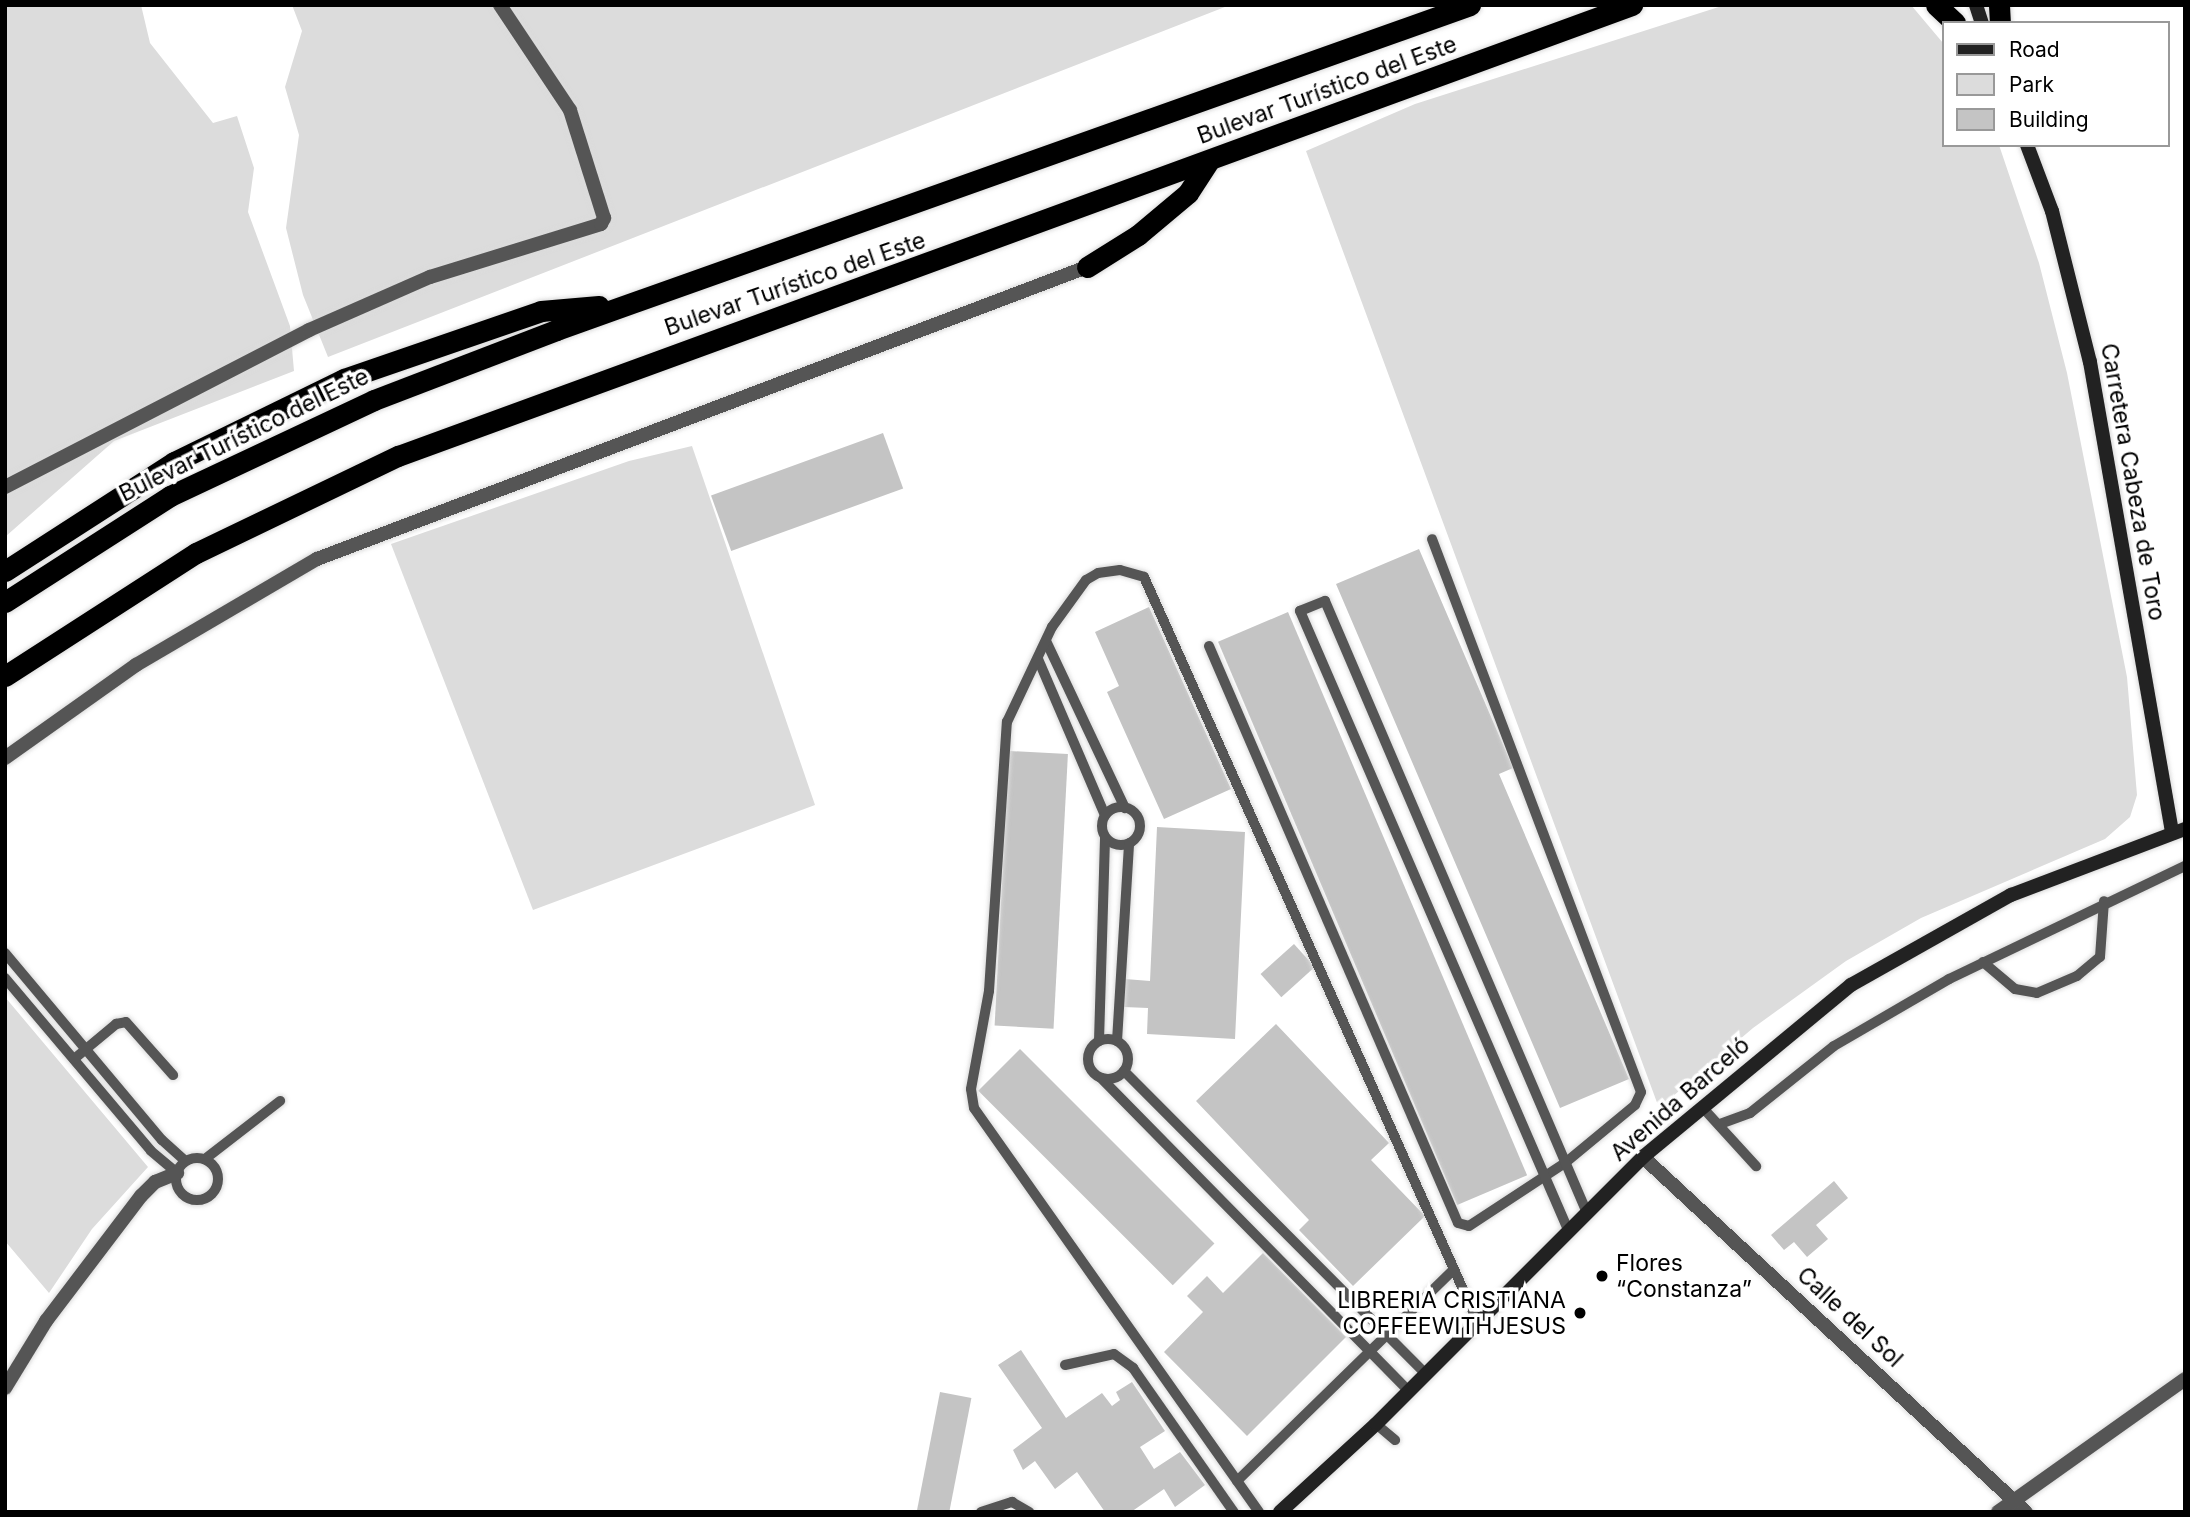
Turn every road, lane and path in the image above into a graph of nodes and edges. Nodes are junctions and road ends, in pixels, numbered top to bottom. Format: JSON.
{"nodes":[{"id":1,"x":500,"y":5,"type":"edge"},
{"id":2,"x":1470,"y":5,"type":"edge"},
{"id":3,"x":1632,"y":5,"type":"edge"},
{"id":4,"x":1936,"y":5,"type":"edge"},
{"id":5,"x":1953,"y":21,"type":"edge"},
{"id":6,"x":2028,"y":147,"type":"edge"},
{"id":7,"x":1208,"y":162,"type":"junction"},
{"id":8,"x":1087,"y":267,"type":"joint"},
{"id":9,"x":629,"y":304,"type":"junction"},
{"id":10,"x":5,"y":487,"type":"edge"},
{"id":11,"x":1432,"y":539,"type":"dead end"},
{"id":12,"x":5,"y":570,"type":"edge"},
{"id":13,"x":5,"y":601,"type":"edge"},
{"id":14,"x":1046,"y":640,"type":"junction"},
{"id":15,"x":1209,"y":646,"type":"dead end"},
{"id":16,"x":1038,"y":659,"type":"junction"},
{"id":17,"x":5,"y":676,"type":"edge"},
{"id":18,"x":5,"y":758,"type":"edge"},
{"id":19,"x":1125,"y":808,"type":"junction"},
{"id":20,"x":1105,"y":815,"type":"junction"},
{"id":21,"x":2178,"y":831,"type":"edge"},
{"id":22,"x":1105,"y":837,"type":"junction"},
{"id":23,"x":1129,"y":844,"type":"junction"},
{"id":24,"x":2185,"y":866,"type":"edge"},
{"id":25,"x":2105,"y":901,"type":"junction"},
{"id":26,"x":5,"y":953,"type":"edge"},
{"id":27,"x":1983,"y":962,"type":"junction"},
{"id":28,"x":5,"y":978,"type":"edge"},
{"id":29,"x":1099,"y":1041,"type":"junction"},
{"id":30,"x":1117,"y":1041,"type":"junction"},
{"id":31,"x":86,"y":1049,"type":"junction"},
{"id":32,"x":74,"y":1059,"type":"junction"},
{"id":33,"x":1124,"y":1071,"type":"junction"},
{"id":34,"x":173,"y":1075,"type":"dead end"},
{"id":35,"x":1101,"y":1078,"type":"junction"},
{"id":36,"x":281,"y":1101,"type":"dead end"},
{"id":37,"x":1703,"y":1108,"type":"junction"},
{"id":38,"x":1720,"y":1124,"type":"junction"},
{"id":39,"x":1643,"y":1157,"type":"junction"},
{"id":40,"x":205,"y":1158,"type":"junction"},
{"id":41,"x":1565,"y":1163,"type":"junction"},
{"id":42,"x":1756,"y":1166,"type":"dead end"},
{"id":43,"x":181,"y":1167,"type":"junction"},
{"id":44,"x":1545,"y":1178,"type":"junction"},
{"id":45,"x":1587,"y":1213,"type":"junction"},
{"id":46,"x":1569,"y":1232,"type":"junction"},
{"id":47,"x":1454,"y":1269,"type":"junction"},
{"id":48,"x":1478,"y":1323,"type":"junction"},
{"id":49,"x":1387,"y":1335,"type":"junction"},
{"id":50,"x":1371,"y":1351,"type":"junction"},
{"id":51,"x":1065,"y":1365,"type":"dead end"},
{"id":52,"x":1426,"y":1374,"type":"junction"},
{"id":53,"x":2185,"y":1379,"type":"edge"},
{"id":54,"x":5,"y":1388,"type":"edge"},
{"id":55,"x":1409,"y":1391,"type":"junction"},
{"id":56,"x":1376,"y":1424,"type":"junction"},
{"id":57,"x":1395,"y":1440,"type":"dead end"},
{"id":58,"x":1237,"y":1481,"type":"junction"},
{"id":59,"x":2012,"y":1498,"type":"junction"},
{"id":60,"x":981,"y":1512,"type":"edge"},
{"id":61,"x":1029,"y":1512,"type":"edge"},
{"id":62,"x":1234,"y":1512,"type":"edge"},
{"id":63,"x":1259,"y":1512,"type":"edge"},
{"id":64,"x":1280,"y":1512,"type":"edge"},
{"id":65,"x":1998,"y":1512,"type":"edge"},
{"id":66,"x":2026,"y":1512,"type":"edge"}],
"edges":[{"from":1,"to":10,"type":"street"},
{"from":2,"to":9,"type":"highway","name":"Bulevar Turístico del Este"},
{"from":3,"to":7,"type":"highway","name":"Bulevar Turístico del Este"},
{"from":4,"to":5,"type":"highway"},
{"from":6,"to":21,"type":"street","name":"Carretera Cabeza de Toro"},
{"from":7,"to":8,"type":"highway"},
{"from":7,"to":17,"type":"highway","name":"Bulevar Turístico del Este"},
{"from":8,"to":18,"type":"street"},
{"from":9,"to":12,"type":"highway"},
{"from":9,"to":13,"type":"highway","name":"Bulevar Turístico del Este"},
{"from":11,"to":41,"type":"lane"},
{"from":14,"to":16,"type":"lane"},
{"from":14,"to":19,"type":"lane"},
{"from":14,"to":47,"type":"lane"},
{"from":15,"to":44,"type":"lane"},
{"from":16,"to":20,"type":"lane"},
{"from":16,"to":58,"type":"lane"},
{"from":19,"to":20,"type":"lane"},
{"from":19,"to":23,"type":"lane"},
{"from":20,"to":22,"type":"lane"},
{"from":21,"to":37,"type":"street","name":"Avenida Barceló"},
{"from":22,"to":23,"type":"lane"},
{"from":22,"to":29,"type":"lane"},
{"from":23,"to":30,"type":"lane"},
{"from":24,"to":25,"type":"lane"},
{"from":25,"to":27,"type":"lane"},
{"from":25,"to":27,"type":"lane"},
{"from":26,"to":31,"type":"lane"},
{"from":27,"to":38,"type":"lane"},
{"from":28,"to":32,"type":"lane"},
{"from":29,"to":30,"type":"lane"},
{"from":29,"to":35,"type":"lane"},
{"from":30,"to":33,"type":"lane"},
{"from":31,"to":32,"type":"lane"},
{"from":31,"to":34,"type":"lane"},
{"from":31,"to":43,"type":"lane"},
{"from":32,"to":43,"type":"lane"},
{"from":33,"to":35,"type":"lane"},
{"from":33,"to":49,"type":"lane"},
{"from":35,"to":50,"type":"lane"},
{"from":36,"to":40,"type":"lane"},
{"from":37,"to":38,"type":"lane"},
{"from":37,"to":39,"type":"street","name":"Avenida Barceló"},
{"from":38,"to":42,"type":"lane"},
{"from":39,"to":45,"type":"street","name":"Avenida Barceló"},
{"from":39,"to":59,"type":"street","name":"Calle del Sol"},
{"from":40,"to":43,"type":"lane"},
{"from":40,"to":43,"type":"lane"},
{"from":41,"to":44,"type":"lane"},
{"from":41,"to":44,"type":"lane"},
{"from":41,"to":45,"type":"lane"},
{"from":43,"to":54,"type":"street"},
{"from":44,"to":46,"type":"lane"},
{"from":45,"to":46,"type":"street","name":"Avenida Barceló"},
{"from":46,"to":48,"type":"street","name":"Avenida Barceló"},
{"from":47,"to":48,"type":"lane"},
{"from":47,"to":49,"type":"lane"},
{"from":48,"to":52,"type":"street","name":"Avenida Barceló"},
{"from":49,"to":50,"type":"lane"},
{"from":49,"to":52,"type":"lane"},
{"from":50,"to":55,"type":"lane"},
{"from":50,"to":58,"type":"lane"},
{"from":51,"to":62,"type":"lane"},
{"from":52,"to":55,"type":"street","name":"Avenida Barceló"},
{"from":53,"to":59,"type":"street"},
{"from":55,"to":56,"type":"street","name":"Avenida Barceló"},
{"from":56,"to":57,"type":"lane"},
{"from":56,"to":64,"type":"street","name":"Avenida Barceló"},
{"from":58,"to":63,"type":"lane"},
{"from":59,"to":65,"type":"street"},
{"from":59,"to":66,"type":"street","name":"Calle del Sol"},
{"from":60,"to":61,"type":"lane"}]}
